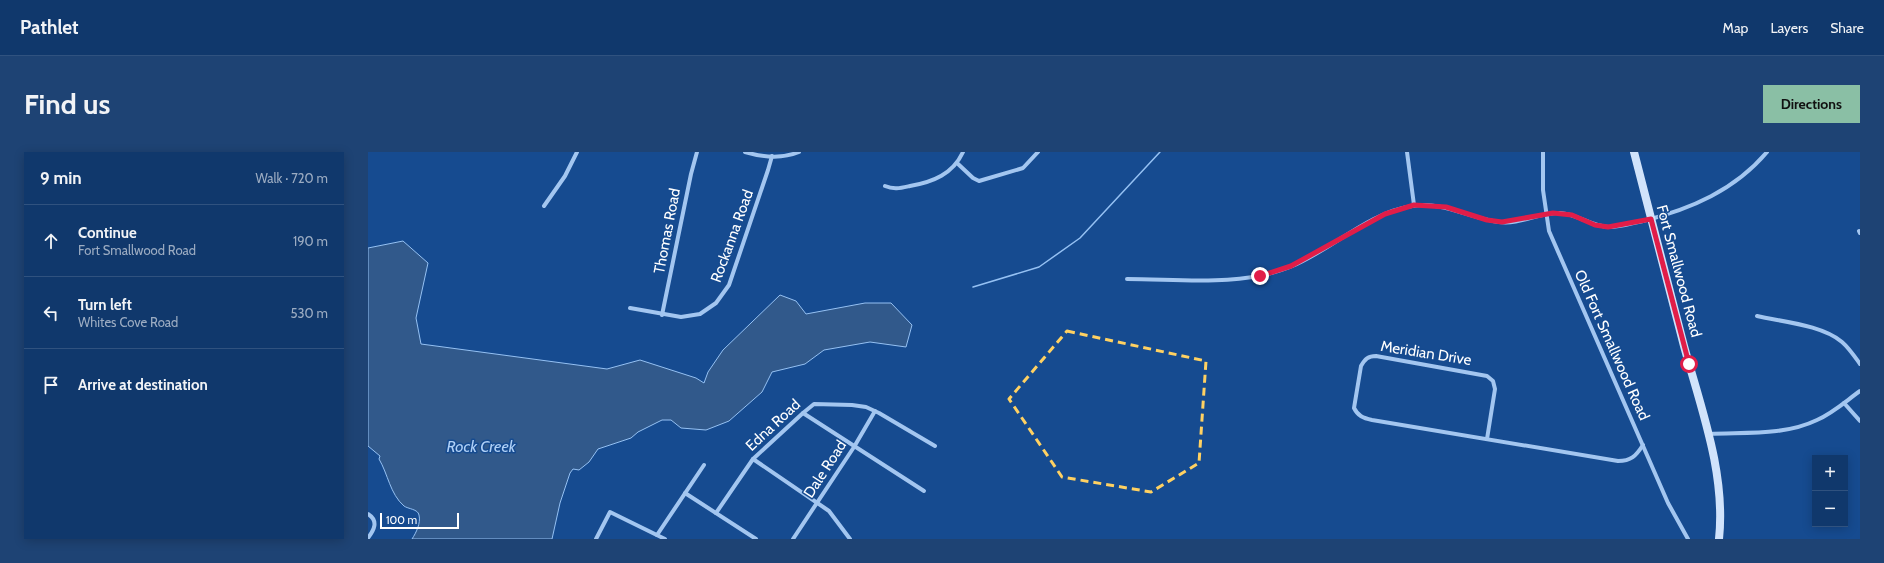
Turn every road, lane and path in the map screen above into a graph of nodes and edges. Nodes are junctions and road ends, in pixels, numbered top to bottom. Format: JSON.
{"nodes":[{"id":1,"x":577,"y":152,"type":"edge"},
{"id":2,"x":697,"y":152,"type":"edge"},
{"id":3,"x":745,"y":152,"type":"edge"},
{"id":4,"x":799,"y":152,"type":"edge"},
{"id":5,"x":964,"y":152,"type":"edge"},
{"id":6,"x":1038,"y":152,"type":"edge"},
{"id":7,"x":1407,"y":152,"type":"edge"},
{"id":8,"x":1543,"y":152,"type":"edge"},
{"id":9,"x":1634,"y":152,"type":"edge"},
{"id":10,"x":1767,"y":152,"type":"edge"},
{"id":11,"x":772,"y":156,"type":"junction"},
{"id":12,"x":957,"y":163,"type":"junction"},
{"id":13,"x":885,"y":186,"type":"dead end"},
{"id":14,"x":1414,"y":205,"type":"junction"},
{"id":15,"x":544,"y":206,"type":"dead end"},
{"id":16,"x":1545,"y":214,"type":"junction"},
{"id":17,"x":1651,"y":219,"type":"junction"},
{"id":18,"x":1127,"y":279,"type":"dead end"},
{"id":19,"x":630,"y":308,"type":"dead end"},
{"id":20,"x":662,"y":315,"type":"junction"},
{"id":21,"x":1756,"y":316,"type":"dead end"},
{"id":22,"x":1860,"y":364,"type":"edge"},
{"id":23,"x":1860,"y":391,"type":"edge"},
{"id":24,"x":1844,"y":403,"type":"junction"},
{"id":25,"x":875,"y":411,"type":"junction"},
{"id":26,"x":803,"y":413,"type":"junction"},
{"id":27,"x":1860,"y":421,"type":"edge"},
{"id":28,"x":1708,"y":434,"type":"junction"},
{"id":29,"x":1487,"y":439,"type":"junction"},
{"id":30,"x":1643,"y":445,"type":"junction"},
{"id":31,"x":935,"y":446,"type":"dead end"},
{"id":32,"x":854,"y":447,"type":"junction"},
{"id":33,"x":753,"y":459,"type":"junction"},
{"id":34,"x":704,"y":465,"type":"dead end"},
{"id":35,"x":924,"y":491,"type":"dead end"},
{"id":36,"x":685,"y":493,"type":"junction"},
{"id":37,"x":817,"y":503,"type":"junction"},
{"id":38,"x":716,"y":513,"type":"junction"},
{"id":39,"x":368,"y":514,"type":"edge"},
{"id":40,"x":657,"y":535,"type":"junction"},
{"id":41,"x":368,"y":538,"type":"edge"},
{"id":42,"x":596,"y":539,"type":"edge"},
{"id":43,"x":665,"y":539,"type":"edge"},
{"id":44,"x":756,"y":539,"type":"edge"},
{"id":45,"x":793,"y":539,"type":"edge"},
{"id":46,"x":850,"y":539,"type":"edge"},
{"id":47,"x":1688,"y":539,"type":"edge"},
{"id":48,"x":1719,"y":539,"type":"edge"}],
"edges":[{"from":1,"to":15,"type":"street"},
{"from":2,"to":20,"type":"street","name":"Thomas Road"},
{"from":3,"to":11,"type":"street"},
{"from":4,"to":11,"type":"street"},
{"from":5,"to":12,"type":"street"},
{"from":6,"to":12,"type":"street"},
{"from":7,"to":14,"type":"street"},
{"from":8,"to":16,"type":"street","name":"Old Fort Smallwood Road"},
{"from":9,"to":17,"type":"main road","name":"Fort Smallwood Road"},
{"from":10,"to":17,"type":"street"},
{"from":11,"to":20,"type":"street","name":"Rockanna Road"},
{"from":12,"to":13,"type":"street"},
{"from":14,"to":16,"type":"street"},
{"from":14,"to":18,"type":"street"},
{"from":16,"to":17,"type":"street"},
{"from":16,"to":30,"type":"street","name":"Old Fort Smallwood Road"},
{"from":17,"to":28,"type":"main road","name":"Fort Smallwood Road"},
{"from":19,"to":20,"type":"street","name":"Rockanna Road"},
{"from":21,"to":22,"type":"street"},
{"from":23,"to":24,"type":"street"},
{"from":24,"to":27,"type":"street"},
{"from":24,"to":28,"type":"street"},
{"from":25,"to":26,"type":"street","name":"Edna Road"},
{"from":25,"to":31,"type":"street","name":"Edna Road"},
{"from":25,"to":32,"type":"street","name":"Dale Road"},
{"from":26,"to":32,"type":"street"},
{"from":26,"to":33,"type":"street","name":"Edna Road"},
{"from":28,"to":48,"type":"main road","name":"Fort Smallwood Road"},
{"from":29,"to":29,"type":"street","name":"Meridian Drive"},
{"from":29,"to":30,"type":"street","name":"Meridian Drive"},
{"from":30,"to":47,"type":"street","name":"Old Fort Smallwood Road"},
{"from":32,"to":35,"type":"street"},
{"from":32,"to":37,"type":"street","name":"Dale Road"},
{"from":33,"to":37,"type":"street"},
{"from":33,"to":38,"type":"street","name":"Edna Road"},
{"from":34,"to":36,"type":"street"},
{"from":36,"to":38,"type":"street"},
{"from":36,"to":40,"type":"street"},
{"from":37,"to":45,"type":"street","name":"Dale Road"},
{"from":37,"to":46,"type":"street"},
{"from":38,"to":44,"type":"street"},
{"from":39,"to":41,"type":"street"},
{"from":40,"to":42,"type":"street"},
{"from":40,"to":43,"type":"street"}]}
